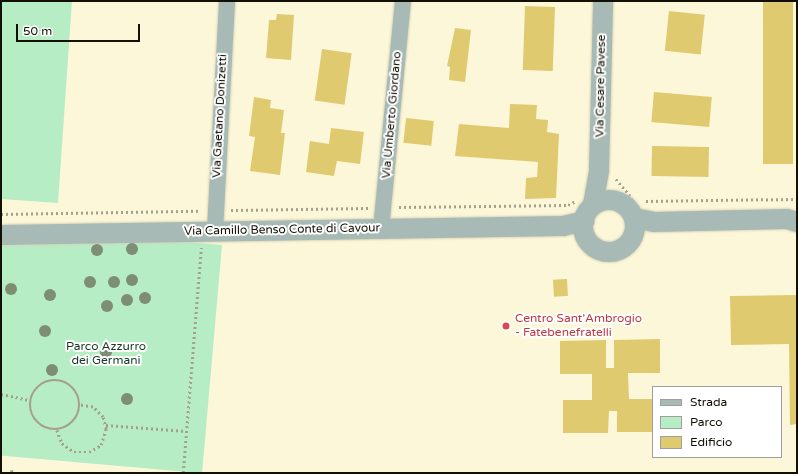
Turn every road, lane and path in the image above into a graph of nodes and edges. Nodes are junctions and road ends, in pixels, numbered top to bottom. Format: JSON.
{"nodes":[{"id":1,"x":226,"y":1,"type":"edge"},
{"id":2,"x":403,"y":1,"type":"edge"},
{"id":3,"x":603,"y":1,"type":"edge"},
{"id":4,"x":608,"y":171,"type":"junction"},
{"id":5,"x":797,"y":199,"type":"edge"},
{"id":6,"x":383,"y":207,"type":"junction"},
{"id":7,"x":208,"y":211,"type":"junction"},
{"id":8,"x":609,"y":211,"type":"junction"},
{"id":9,"x":1,"y":214,"type":"edge"},
{"id":10,"x":794,"y":218,"type":"edge"},
{"id":11,"x":380,"y":229,"type":"junction"},
{"id":12,"x":208,"y":231,"type":"junction"},
{"id":13,"x":1,"y":235,"type":"edge"},
{"id":14,"x":1,"y":394,"type":"edge"},
{"id":15,"x":30,"y":400,"type":"junction"},
{"id":16,"x":80,"y":405,"type":"junction"},
{"id":17,"x":106,"y":425,"type":"junction"},
{"id":18,"x":57,"y":430,"type":"junction"},
{"id":19,"x":186,"y":431,"type":"junction"},
{"id":20,"x":183,"y":473,"type":"edge"}],
"edges":[{"from":1,"to":7,"type":"street","name":"Via Gaetano Donizetti"},
{"from":2,"to":6,"type":"street","name":"Via Umberto Giordano"},
{"from":3,"to":4,"type":"street","name":"Via Cesare Pavese"},
{"from":4,"to":8,"type":"street","name":"Via Cesare Pavese"},
{"from":4,"to":8,"type":"path"},
{"from":5,"to":8,"type":"path"},
{"from":6,"to":7,"type":"path"},
{"from":6,"to":8,"type":"path"},
{"from":6,"to":11,"type":"street","name":"Via Umberto Giordano"},
{"from":7,"to":9,"type":"path"},
{"from":7,"to":12,"type":"street","name":"Via Gaetano Donizetti"},
{"from":7,"to":12,"type":"path"},
{"from":8,"to":10,"type":"street","name":"Via Camillo Benso Conte di Cavour"},
{"from":8,"to":11,"type":"street","name":"Via Camillo Benso Conte di Cavour"},
{"from":11,"to":12,"type":"street","name":"Via Camillo Benso Conte di Cavour"},
{"from":12,"to":13,"type":"street","name":"Via Camillo Benso Conte di Cavour"},
{"from":12,"to":19,"type":"path"},
{"from":14,"to":15,"type":"path"},
{"from":15,"to":16,"type":"path"},
{"from":15,"to":18,"type":"path"},
{"from":16,"to":17,"type":"path"},
{"from":16,"to":18,"type":"path"},
{"from":17,"to":18,"type":"path"},
{"from":17,"to":19,"type":"path"},
{"from":19,"to":20,"type":"path"}]}
